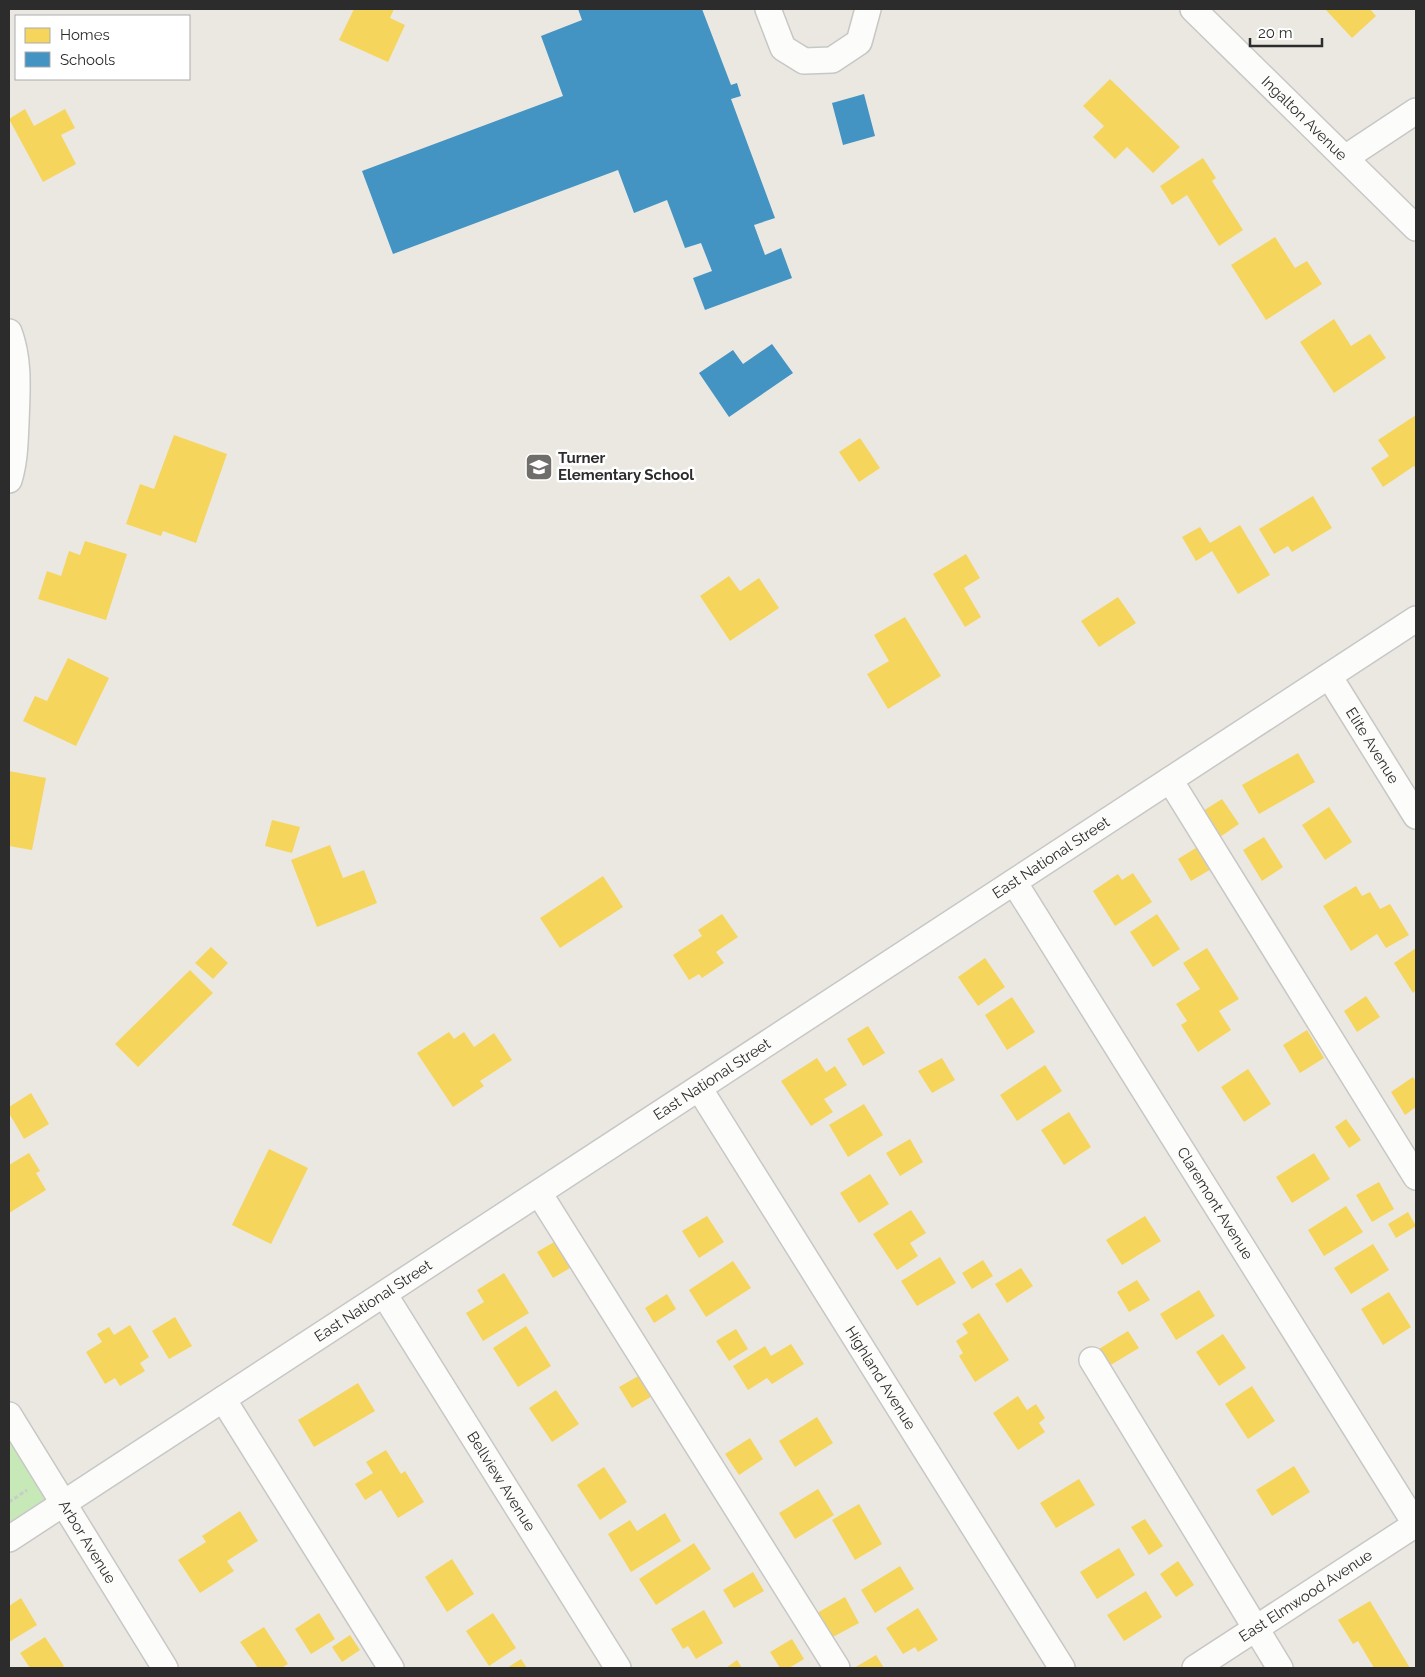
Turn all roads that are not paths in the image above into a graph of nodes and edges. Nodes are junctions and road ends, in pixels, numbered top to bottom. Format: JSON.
{"nodes":[{"id":1,"x":768,"y":9,"type":"edge"},
{"id":2,"x":868,"y":9,"type":"edge"},
{"id":3,"x":1193,"y":9,"type":"edge"},
{"id":4,"x":1416,"y":111,"type":"edge"},
{"id":5,"x":1345,"y":158,"type":"junction"},
{"id":6,"x":1416,"y":228,"type":"edge"},
{"id":7,"x":9,"y":332,"type":"edge"},
{"id":8,"x":9,"y":480,"type":"edge"},
{"id":9,"x":1416,"y":619,"type":"edge"},
{"id":10,"x":1329,"y":676,"type":"junction"},
{"id":11,"x":1170,"y":780,"type":"junction"},
{"id":12,"x":1416,"y":816,"type":"edge"},
{"id":13,"x":1014,"y":882,"type":"junction"},
{"id":14,"x":699,"y":1088,"type":"junction"},
{"id":15,"x":1416,"y":1177,"type":"edge"},
{"id":16,"x":539,"y":1193,"type":"junction"},
{"id":17,"x":384,"y":1294,"type":"junction"},
{"id":18,"x":1092,"y":1360,"type":"dead end"},
{"id":19,"x":223,"y":1399,"type":"junction"},
{"id":20,"x":9,"y":1415,"type":"edge"},
{"id":21,"x":63,"y":1504,"type":"junction"},
{"id":22,"x":1416,"y":1524,"type":"edge"},
{"id":23,"x":9,"y":1539,"type":"edge"},
{"id":24,"x":1256,"y":1628,"type":"junction"},
{"id":25,"x":165,"y":1668,"type":"edge"},
{"id":26,"x":392,"y":1668,"type":"edge"},
{"id":27,"x":618,"y":1668,"type":"edge"},
{"id":28,"x":837,"y":1668,"type":"edge"},
{"id":29,"x":1062,"y":1668,"type":"edge"},
{"id":30,"x":1195,"y":1668,"type":"edge"},
{"id":31,"x":1280,"y":1668,"type":"edge"}],
"edges":[{"from":1,"to":2,"type":"street"},
{"from":3,"to":5,"type":"street","name":"Ingalton Avenue"},
{"from":4,"to":5,"type":"street"},
{"from":5,"to":6,"type":"street","name":"Ingalton Avenue"},
{"from":7,"to":8,"type":"street"},
{"from":9,"to":10,"type":"street","name":"East National Street"},
{"from":10,"to":11,"type":"street","name":"East National Street"},
{"from":10,"to":12,"type":"street","name":"Elite Avenue"},
{"from":11,"to":13,"type":"street","name":"East National Street"},
{"from":11,"to":15,"type":"street"},
{"from":13,"to":14,"type":"street","name":"East National Street"},
{"from":13,"to":22,"type":"street","name":"Claremont Avenue"},
{"from":14,"to":16,"type":"street","name":"East National Street"},
{"from":14,"to":29,"type":"street","name":"Highland Avenue"},
{"from":16,"to":17,"type":"street","name":"East National Street"},
{"from":16,"to":28,"type":"street"},
{"from":17,"to":19,"type":"street","name":"East National Street"},
{"from":17,"to":27,"type":"street","name":"Bellview Avenue"},
{"from":18,"to":24,"type":"street"},
{"from":19,"to":21,"type":"street","name":"East National Street"},
{"from":19,"to":26,"type":"street"},
{"from":20,"to":21,"type":"street","name":"Arbor Avenue"},
{"from":21,"to":23,"type":"street","name":"East National Street"},
{"from":21,"to":25,"type":"street","name":"Arbor Avenue"},
{"from":22,"to":24,"type":"street","name":"East Elmwood Avenue"},
{"from":24,"to":30,"type":"street","name":"East Elmwood Avenue"},
{"from":24,"to":31,"type":"street"}]}
